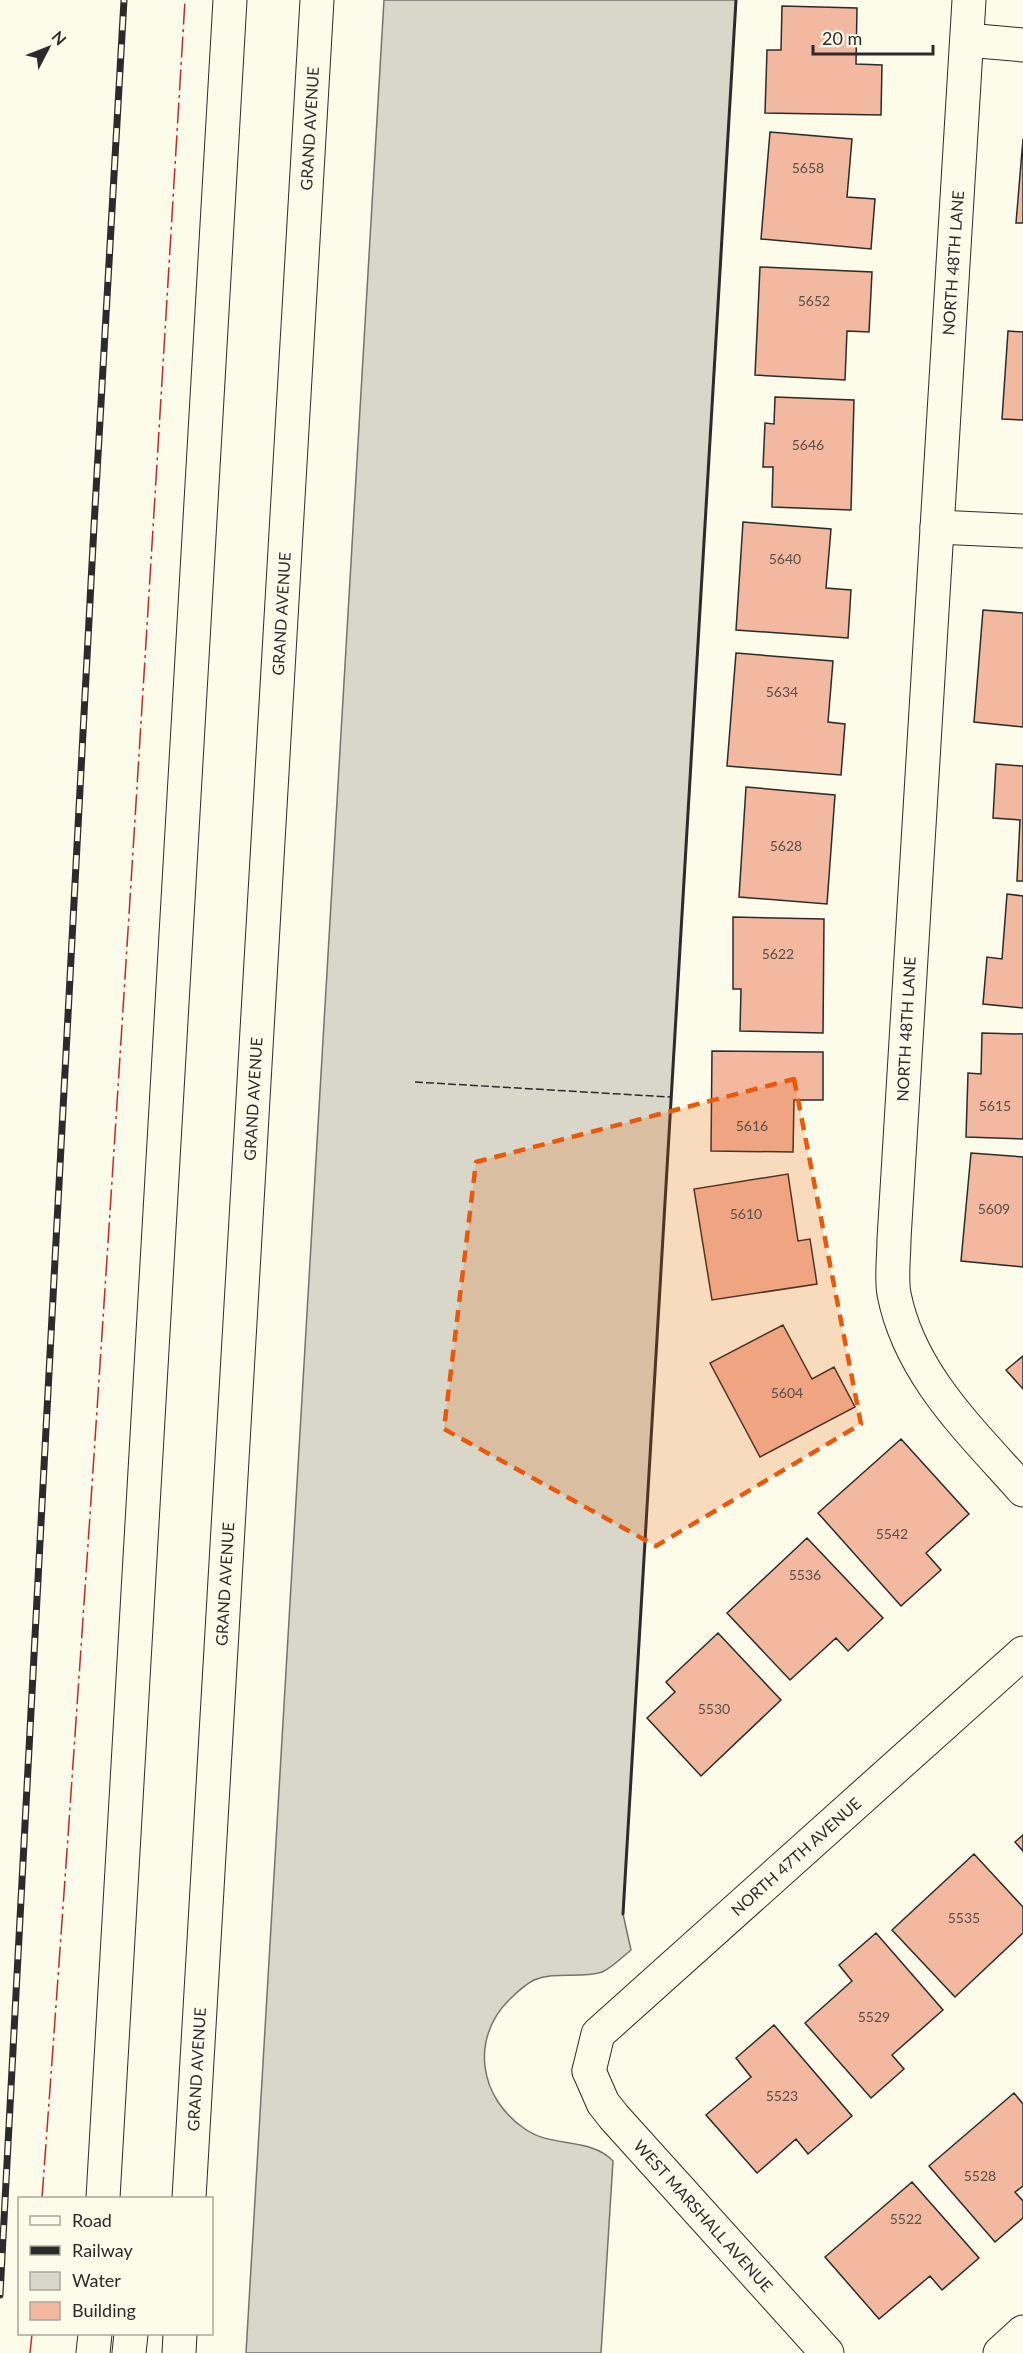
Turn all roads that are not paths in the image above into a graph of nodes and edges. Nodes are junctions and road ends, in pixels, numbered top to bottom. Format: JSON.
{"nodes":[{"id":1,"x":230,"y":0,"type":"edge"},
{"id":2,"x":317,"y":0,"type":"edge"},
{"id":3,"x":969,"y":0,"type":"edge"},
{"id":4,"x":967,"y":40,"type":"junction"},
{"id":5,"x":1023,"y":45,"type":"edge"},
{"id":6,"x":937,"y":527,"type":"junction"},
{"id":7,"x":1023,"y":531,"type":"edge"},
{"id":8,"x":1023,"y":1490,"type":"edge"},
{"id":9,"x":1023,"y":1653,"type":"edge"},
{"id":10,"x":589,"y":2071,"type":"joint"},
{"id":11,"x":103,"y":2197,"type":"edge"},
{"id":12,"x":189,"y":2197,"type":"edge"},
{"id":13,"x":1023,"y":2332,"type":"edge"},
{"id":14,"x":95,"y":2335,"type":"edge"},
{"id":15,"x":131,"y":2335,"type":"edge"},
{"id":16,"x":180,"y":2335,"type":"edge"},
{"id":17,"x":93,"y":2353,"type":"edge"},
{"id":18,"x":129,"y":2353,"type":"edge"},
{"id":19,"x":179,"y":2353,"type":"edge"},
{"id":20,"x":827,"y":2353,"type":"edge"},
{"id":21,"x":1000,"y":2353,"type":"edge"}],
"edges":[{"from":1,"to":11,"type":"main road"},
{"from":2,"to":12,"type":"main road","name":"GRAND AVENUE"},
{"from":3,"to":4,"type":"main road","name":"NORTH 48TH LANE"},
{"from":4,"to":5,"type":"main road"},
{"from":4,"to":6,"type":"main road","name":"NORTH 48TH LANE"},
{"from":6,"to":7,"type":"main road"},
{"from":6,"to":8,"type":"main road","name":"NORTH 48TH LANE"},
{"from":9,"to":10,"type":"main road","name":"NORTH 47TH AVENUE"},
{"from":10,"to":20,"type":"main road","name":"WEST MARSHALL AVENUE"},
{"from":13,"to":21,"type":"main road"},
{"from":14,"to":17,"type":"main road"},
{"from":15,"to":18,"type":"main road"},
{"from":16,"to":19,"type":"main road"}]}
